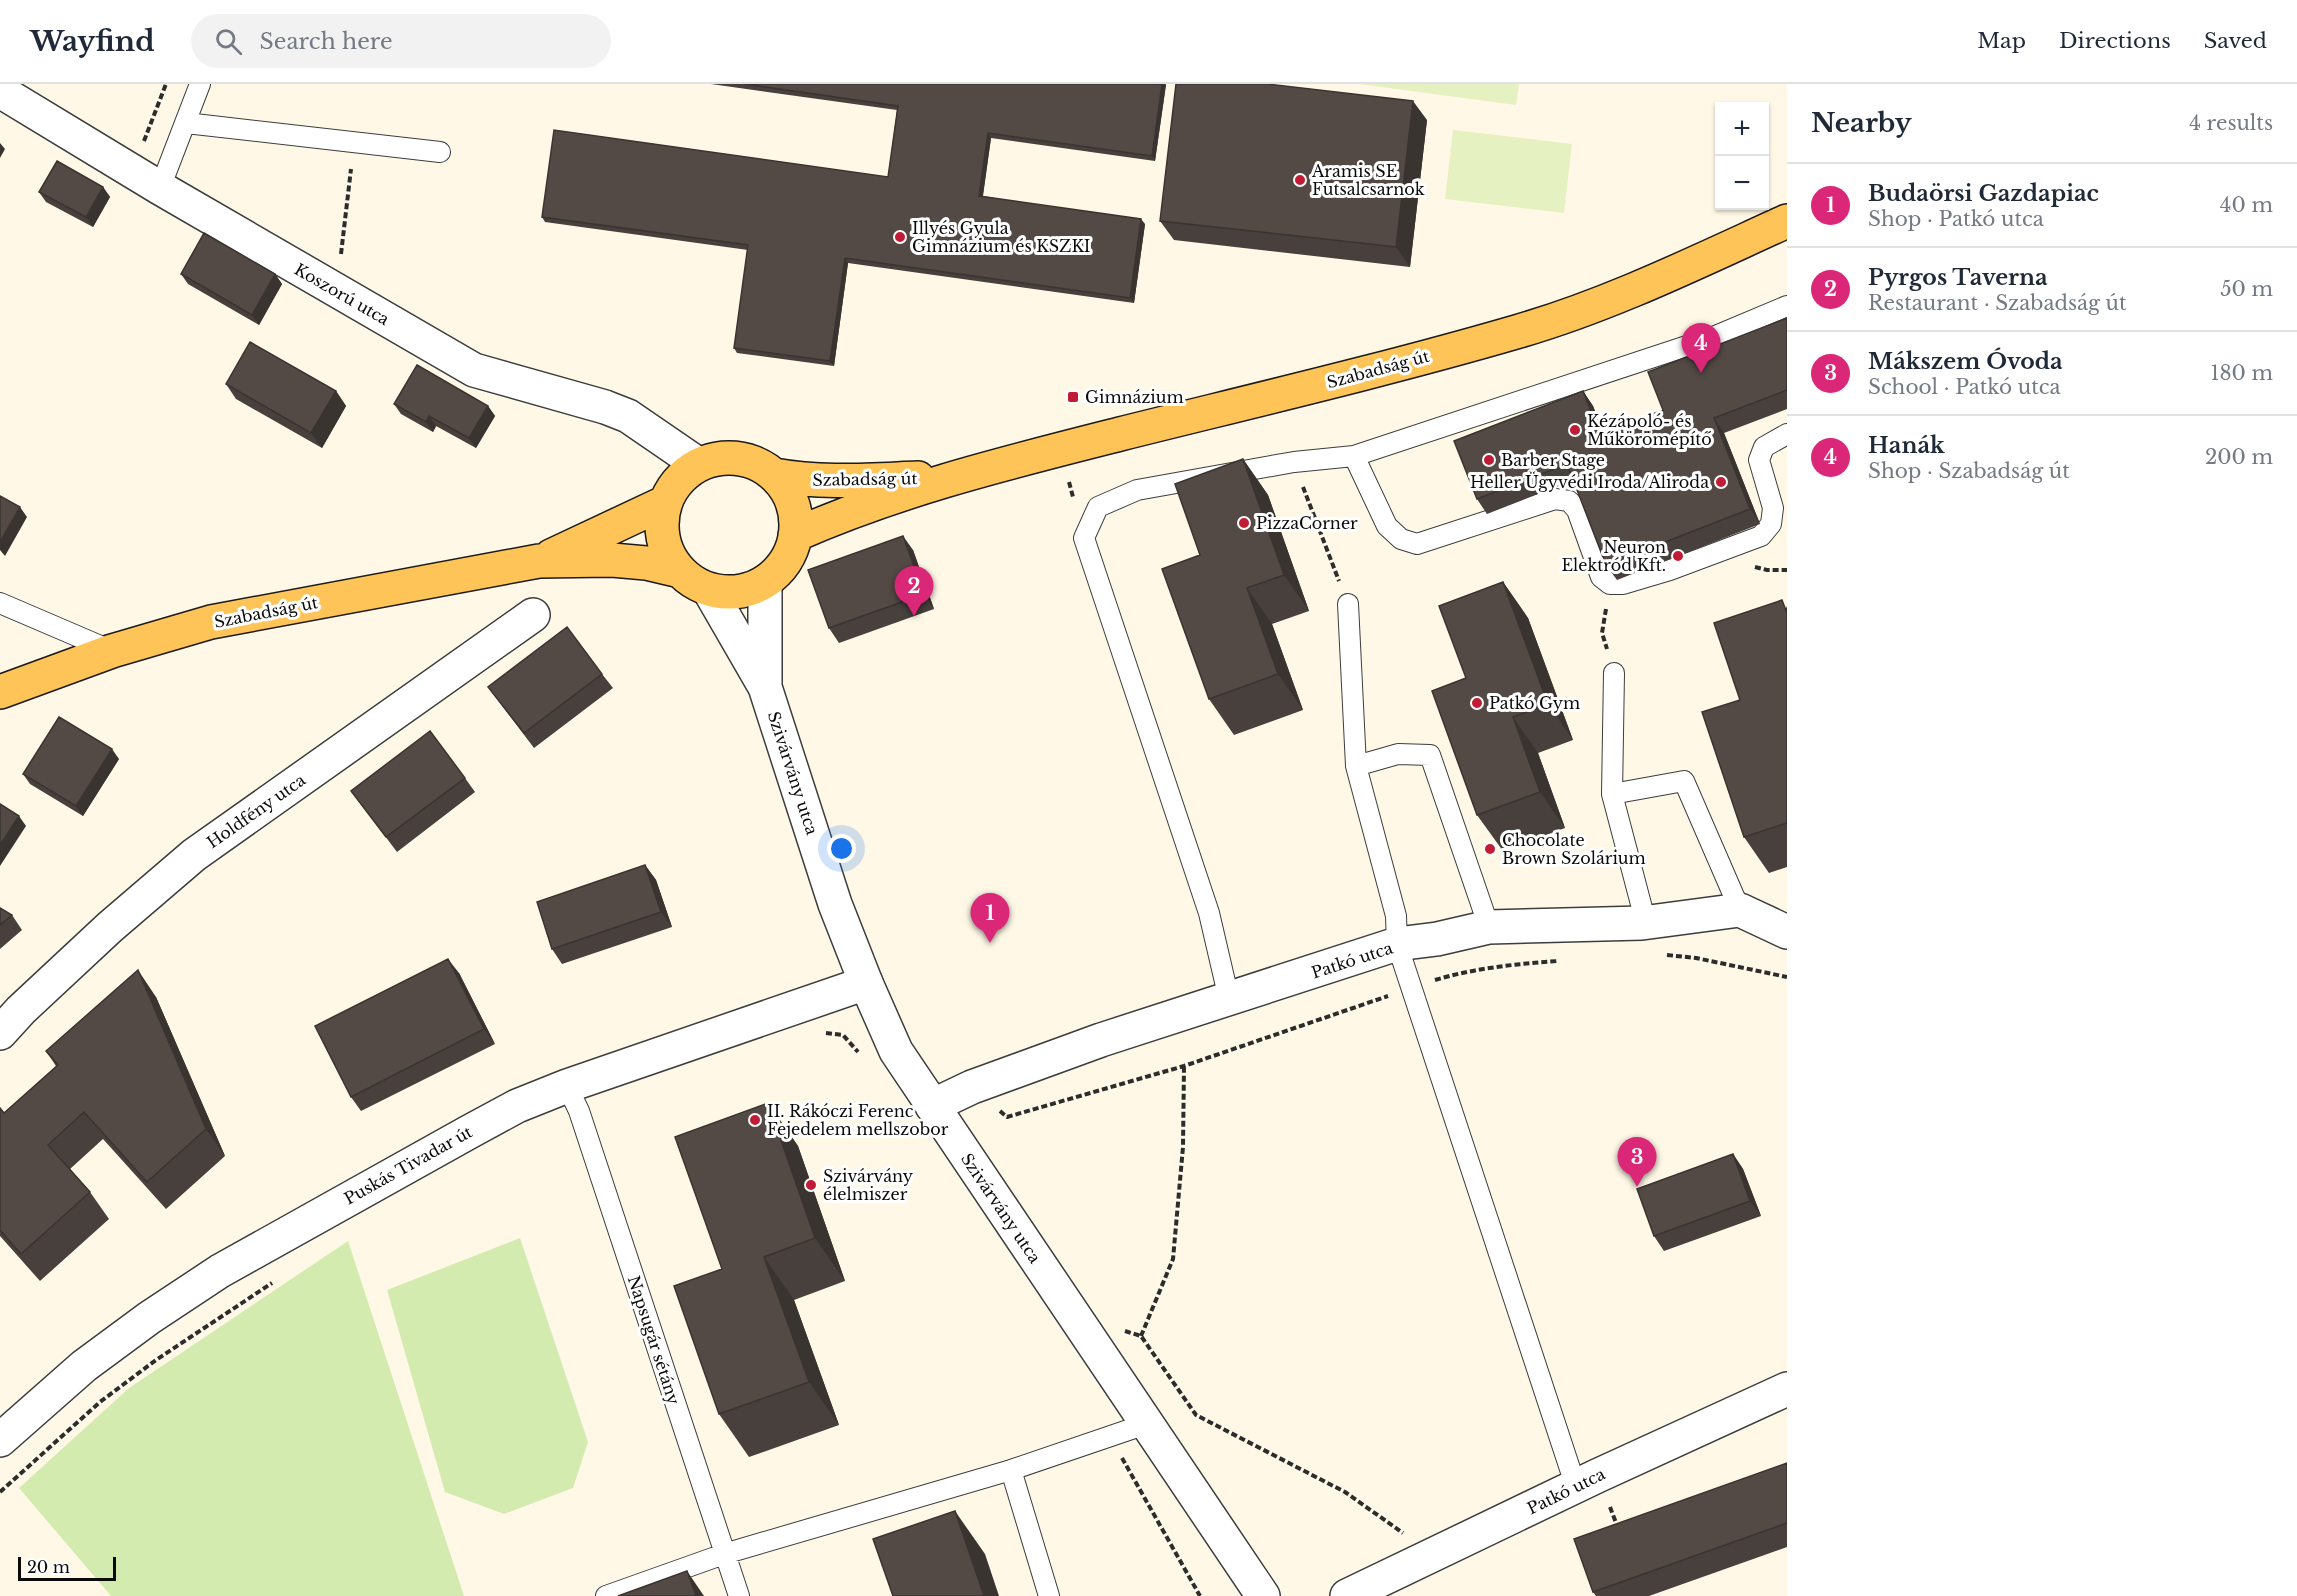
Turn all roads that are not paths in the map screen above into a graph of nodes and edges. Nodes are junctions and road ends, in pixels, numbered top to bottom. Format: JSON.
{"nodes":[{"id":1,"x":200,"y":84,"type":"edge"},
{"id":2,"x":0,"y":91,"type":"edge"},
{"id":3,"x":186,"y":123,"type":"junction"},
{"id":4,"x":440,"y":152,"type":"dead end"},
{"id":5,"x":160,"y":188,"type":"junction"},
{"id":6,"x":1787,"y":221,"type":"edge"},
{"id":7,"x":1787,"y":306,"type":"edge"},
{"id":8,"x":1787,"y":434,"type":"edge"},
{"id":9,"x":1354,"y":456,"type":"junction"},
{"id":10,"x":698,"y":464,"type":"junction"},
{"id":11,"x":774,"y":475,"type":"junction"},
{"id":12,"x":956,"y":476,"type":"junction"},
{"id":13,"x":666,"y":502,"type":"junction"},
{"id":14,"x":795,"y":535,"type":"junction"},
{"id":15,"x":539,"y":561,"type":"junction"},
{"id":16,"x":680,"y":571,"type":"junction"},
{"id":17,"x":765,"y":582,"type":"junction"},
{"id":18,"x":709,"y":590,"type":"junction"},
{"id":19,"x":0,"y":603,"type":"edge"},
{"id":20,"x":1348,"y":604,"type":"road end"},
{"id":21,"x":533,"y":615,"type":"dead end"},
{"id":22,"x":112,"y":651,"type":"junction"},
{"id":23,"x":1614,"y":673,"type":"dead end"},
{"id":24,"x":765,"y":687,"type":"junction"},
{"id":25,"x":0,"y":692,"type":"edge"},
{"id":26,"x":1356,"y":766,"type":"junction"},
{"id":27,"x":1612,"y":794,"type":"junction"},
{"id":28,"x":1740,"y":910,"type":"junction"},
{"id":29,"x":1642,"y":923,"type":"junction"},
{"id":30,"x":1489,"y":927,"type":"junction"},
{"id":31,"x":1787,"y":932,"type":"edge"},
{"id":32,"x":1397,"y":944,"type":"junction"},
{"id":33,"x":866,"y":983,"type":"junction"},
{"id":34,"x":1230,"y":999,"type":"junction"},
{"id":35,"x":0,"y":1033,"type":"edge"},
{"id":36,"x":567,"y":1086,"type":"junction"},
{"id":37,"x":932,"y":1106,"type":"junction"},
{"id":38,"x":1787,"y":1389,"type":"edge"},
{"id":39,"x":1146,"y":1424,"type":"junction"},
{"id":40,"x":0,"y":1440,"type":"edge"},
{"id":41,"x":1011,"y":1470,"type":"junction"},
{"id":42,"x":1586,"y":1481,"type":"junction"},
{"id":43,"x":724,"y":1554,"type":"junction"},
{"id":44,"x":606,"y":1596,"type":"edge"},
{"id":45,"x":739,"y":1596,"type":"edge"},
{"id":46,"x":1049,"y":1596,"type":"edge"},
{"id":47,"x":1263,"y":1596,"type":"edge"},
{"id":48,"x":1347,"y":1596,"type":"edge"}],
"edges":[{"from":1,"to":3,"type":"lane"},
{"from":2,"to":5,"type":"street","name":"Koszorú utca"},
{"from":3,"to":4,"type":"lane"},
{"from":3,"to":5,"type":"lane"},
{"from":5,"to":10,"type":"street","name":"Koszorú utca"},
{"from":6,"to":12,"type":"main road","name":"Szabadság út"},
{"from":7,"to":9,"type":"lane"},
{"from":8,"to":9,"type":"lane"},
{"from":9,"to":34,"type":"lane"},
{"from":10,"to":11,"type":"main road","name":"Szabadság út"},
{"from":10,"to":13,"type":"main road","name":"Szabadság út"},
{"from":11,"to":12,"type":"main road","name":"Szabadság út"},
{"from":11,"to":14,"type":"main road","name":"Szabadság út"},
{"from":12,"to":14,"type":"main road","name":"Szabadság út"},
{"from":13,"to":15,"type":"main road","name":"Szabadság út"},
{"from":13,"to":16,"type":"main road","name":"Szabadság út"},
{"from":14,"to":17,"type":"main road","name":"Szabadság út"},
{"from":15,"to":16,"type":"main road","name":"Szabadság út"},
{"from":15,"to":22,"type":"main road","name":"Szabadság út"},
{"from":16,"to":18,"type":"main road","name":"Szabadság út"},
{"from":17,"to":18,"type":"main road","name":"Szabadság út"},
{"from":17,"to":24,"type":"street","name":"Szivárvány utca"},
{"from":18,"to":24,"type":"street","name":"Szivárvány utca"},
{"from":19,"to":22,"type":"lane"},
{"from":20,"to":26,"type":"lane"},
{"from":21,"to":35,"type":"street","name":"Holdfény utca"},
{"from":22,"to":25,"type":"main road","name":"Szabadság út"},
{"from":23,"to":27,"type":"lane"},
{"from":24,"to":33,"type":"street","name":"Szivárvány utca"},
{"from":26,"to":30,"type":"lane"},
{"from":26,"to":32,"type":"lane"},
{"from":27,"to":28,"type":"lane"},
{"from":27,"to":29,"type":"lane"},
{"from":28,"to":29,"type":"street","name":"Patkó utca"},
{"from":28,"to":31,"type":"street"},
{"from":29,"to":30,"type":"street","name":"Patkó utca"},
{"from":30,"to":32,"type":"street","name":"Patkó utca"},
{"from":32,"to":34,"type":"street","name":"Patkó utca"},
{"from":32,"to":42,"type":"lane"},
{"from":33,"to":36,"type":"street","name":"Puskás Tivadar út"},
{"from":33,"to":37,"type":"street","name":"Szivárvány utca"},
{"from":34,"to":37,"type":"street","name":"Patkó utca"},
{"from":36,"to":40,"type":"street","name":"Puskás Tivadar út"},
{"from":36,"to":43,"type":"lane","name":"Napsugár sétány"},
{"from":37,"to":39,"type":"street","name":"Szivárvány utca"},
{"from":38,"to":42,"type":"street","name":"Patkó utca"},
{"from":39,"to":41,"type":"lane"},
{"from":39,"to":47,"type":"street","name":"Szivárvány utca"},
{"from":41,"to":43,"type":"lane"},
{"from":41,"to":46,"type":"lane"},
{"from":42,"to":48,"type":"street","name":"Patkó utca"},
{"from":43,"to":44,"type":"lane"},
{"from":43,"to":45,"type":"lane","name":"Napsugár sétány"}]}
